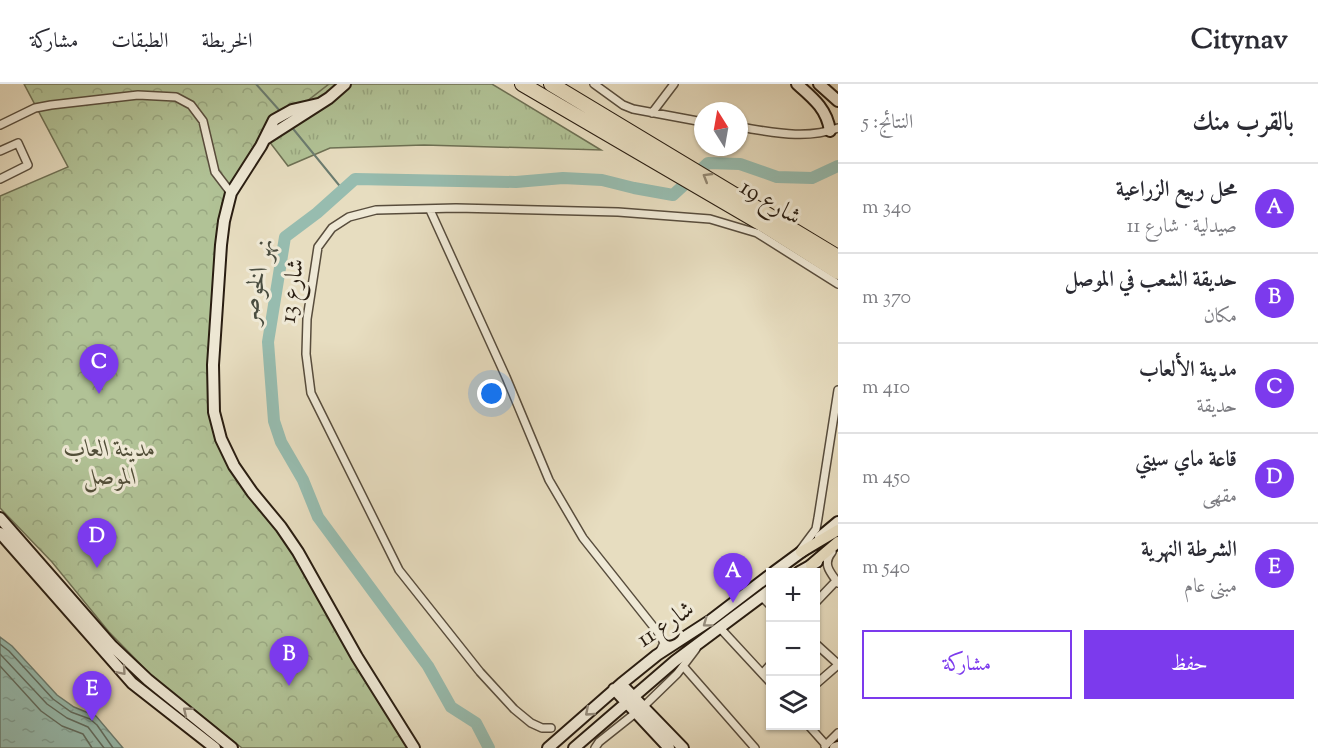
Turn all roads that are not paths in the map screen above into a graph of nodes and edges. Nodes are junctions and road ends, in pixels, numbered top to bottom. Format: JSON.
{"nodes":[{"id":1,"x":345,"y":84,"type":"edge"},
{"id":2,"x":522,"y":84,"type":"edge"},
{"id":3,"x":550,"y":84,"type":"edge"},
{"id":4,"x":594,"y":84,"type":"edge"},
{"id":5,"x":674,"y":84,"type":"edge"},
{"id":6,"x":797,"y":84,"type":"edge"},
{"id":7,"x":819,"y":84,"type":"edge"},
{"id":8,"x":602,"y":87,"type":"edge"},
{"id":9,"x":838,"y":101,"type":"edge"},
{"id":10,"x":652,"y":113,"type":"junction"},
{"id":11,"x":694,"y":120,"type":"edge"},
{"id":12,"x":599,"y":121,"type":"junction"},
{"id":13,"x":0,"y":125,"type":"edge"},
{"id":14,"x":748,"y":128,"type":"edge"},
{"id":15,"x":834,"y":129,"type":"edge"},
{"id":16,"x":0,"y":151,"type":"edge"},
{"id":17,"x":0,"y":178,"type":"edge"},
{"id":18,"x":231,"y":194,"type":"junction"},
{"id":19,"x":430,"y":210,"type":"junction"},
{"id":20,"x":771,"y":222,"type":"junction"},
{"id":21,"x":779,"y":235,"type":"junction"},
{"id":22,"x":818,"y":245,"type":"junction"},
{"id":23,"x":838,"y":252,"type":"edge"},
{"id":24,"x":838,"y":257,"type":"edge"},
{"id":25,"x":804,"y":263,"type":"junction"},
{"id":26,"x":838,"y":272,"type":"edge"},
{"id":27,"x":838,"y":284,"type":"edge"},
{"id":28,"x":838,"y":390,"type":"edge"},
{"id":29,"x":0,"y":518,"type":"edge"},
{"id":30,"x":838,"y":522,"type":"edge"},
{"id":31,"x":838,"y":530,"type":"edge"},
{"id":32,"x":0,"y":533,"type":"edge"},
{"id":33,"x":837,"y":547,"type":"edge"},
{"id":34,"x":801,"y":552,"type":"junction"},
{"id":35,"x":788,"y":562,"type":"junction"},
{"id":36,"x":780,"y":568,"type":"edge"},
{"id":37,"x":807,"y":568,"type":"edge"},
{"id":38,"x":812,"y":568,"type":"edge"},
{"id":39,"x":830,"y":572,"type":"junction"},
{"id":40,"x":766,"y":578,"type":"edge"},
{"id":41,"x":837,"y":582,"type":"edge"},
{"id":42,"x":766,"y":593,"type":"edge"},
{"id":43,"x":760,"y":596,"type":"junction"},
{"id":44,"x":820,"y":598,"type":"edge"},
{"id":45,"x":766,"y":601,"type":"edge"},
{"id":46,"x":720,"y":628,"type":"junction"},
{"id":47,"x":660,"y":635,"type":"junction"},
{"id":48,"x":708,"y":637,"type":"junction"},
{"id":49,"x":682,"y":639,"type":"junction"},
{"id":50,"x":820,"y":649,"type":"edge"},
{"id":51,"x":657,"y":655,"type":"junction"},
{"id":52,"x":838,"y":665,"type":"edge"},
{"id":53,"x":684,"y":668,"type":"junction"},
{"id":54,"x":766,"y":670,"type":"edge"},
{"id":55,"x":763,"y":673,"type":"junction"},
{"id":56,"x":766,"y":676,"type":"edge"},
{"id":57,"x":820,"y":681,"type":"edge"},
{"id":58,"x":618,"y":687,"type":"junction"},
{"id":59,"x":630,"y":699,"type":"junction"},
{"id":60,"x":640,"y":710,"type":"junction"},
{"id":61,"x":551,"y":728,"type":"dead end"},
{"id":62,"x":813,"y":730,"type":"edge"},
{"id":63,"x":838,"y":734,"type":"edge"},
{"id":64,"x":830,"y":747,"type":"edge"},
{"id":65,"x":215,"y":748,"type":"edge"},
{"id":66,"x":232,"y":748,"type":"edge"},
{"id":67,"x":414,"y":748,"type":"edge"},
{"id":68,"x":548,"y":748,"type":"edge"},
{"id":69,"x":574,"y":748,"type":"edge"},
{"id":70,"x":595,"y":748,"type":"edge"},
{"id":71,"x":669,"y":748,"type":"edge"},
{"id":72,"x":683,"y":748,"type":"edge"},
{"id":73,"x":755,"y":748,"type":"edge"}],
"edges":[{"from":1,"to":18,"type":"main road"},
{"from":2,"to":12,"type":"highway","name":"شارع 19"},
{"from":3,"to":12,"type":"highway","name":"شارع 19"},
{"from":4,"to":8,"type":"street"},
{"from":5,"to":10,"type":"street"},
{"from":6,"to":15,"type":"main road"},
{"from":7,"to":9,"type":"main road"},
{"from":8,"to":10,"type":"street"},
{"from":10,"to":11,"type":"street"},
{"from":12,"to":20,"type":"highway","name":"شارع 19"},
{"from":13,"to":18,"type":"street"},
{"from":14,"to":15,"type":"street"},
{"from":16,"to":17,"type":"street"},
{"from":18,"to":67,"type":"main road"},
{"from":19,"to":25,"type":"street","name":"شارع 13"},
{"from":19,"to":47,"type":"street"},
{"from":19,"to":61,"type":"street","name":"شارع 13"},
{"from":20,"to":21,"type":"highway","name":"شارع 19"},
{"from":20,"to":22,"type":"highway","name":"شارع 19"},
{"from":21,"to":25,"type":"highway"},
{"from":21,"to":26,"type":"highway","name":"شارع 19"},
{"from":22,"to":23,"type":"highway"},
{"from":22,"to":24,"type":"highway","name":"شارع 19"},
{"from":25,"to":27,"type":"street"},
{"from":28,"to":35,"type":"street","name":"شارع 11"},
{"from":66,"to":29,"type":"main road","one_way":true},
{"from":30,"to":34,"type":"main road","name":"شارع 11"},
{"from":31,"to":34,"type":"main road"},
{"from":32,"to":65,"type":"main road","one_way":true},
{"from":33,"to":37,"type":"main road"},
{"from":33,"to":39,"type":"street"},
{"from":34,"to":35,"type":"main road","name":"شارع 11"},
{"from":35,"to":36,"type":"main road","name":"شارع 11"},
{"from":38,"to":39,"type":"street"},
{"from":39,"to":41,"type":"street"},
{"from":40,"to":49,"type":"main road","name":"شارع 11","one_way":true},
{"from":41,"to":44,"type":"street"},
{"from":42,"to":43,"type":"main road","name":"شارع 11"},
{"from":43,"to":45,"type":"street"},
{"from":43,"to":46,"type":"main road","name":"شارع 11"},
{"from":46,"to":48,"type":"main road","name":"شارع 11"},
{"from":46,"to":55,"type":"street"},
{"from":47,"to":49,"type":"street"},
{"from":47,"to":51,"type":"street"},
{"from":48,"to":53,"type":"street"},
{"from":48,"to":59,"type":"main road","name":"شارع 11"},
{"from":49,"to":51,"type":"main road","name":"شارع 11"},
{"from":50,"to":52,"type":"street"},
{"from":51,"to":58,"type":"main road","name":"شارع 11"},
{"from":52,"to":57,"type":"street"},
{"from":53,"to":60,"type":"street"},
{"from":53,"to":73,"type":"street"},
{"from":54,"to":55,"type":"street"},
{"from":55,"to":56,"type":"street"},
{"from":58,"to":59,"type":"main road"},
{"from":58,"to":68,"type":"main road","name":"شارع 11","one_way":true},
{"from":59,"to":60,"type":"main road"},
{"from":59,"to":69,"type":"main road","name":"شارع 11"},
{"from":60,"to":70,"type":"street"},
{"from":60,"to":71,"type":"main road"},
{"from":60,"to":72,"type":"main road"},
{"from":62,"to":64,"type":"street"},
{"from":63,"to":64,"type":"street"}]}
